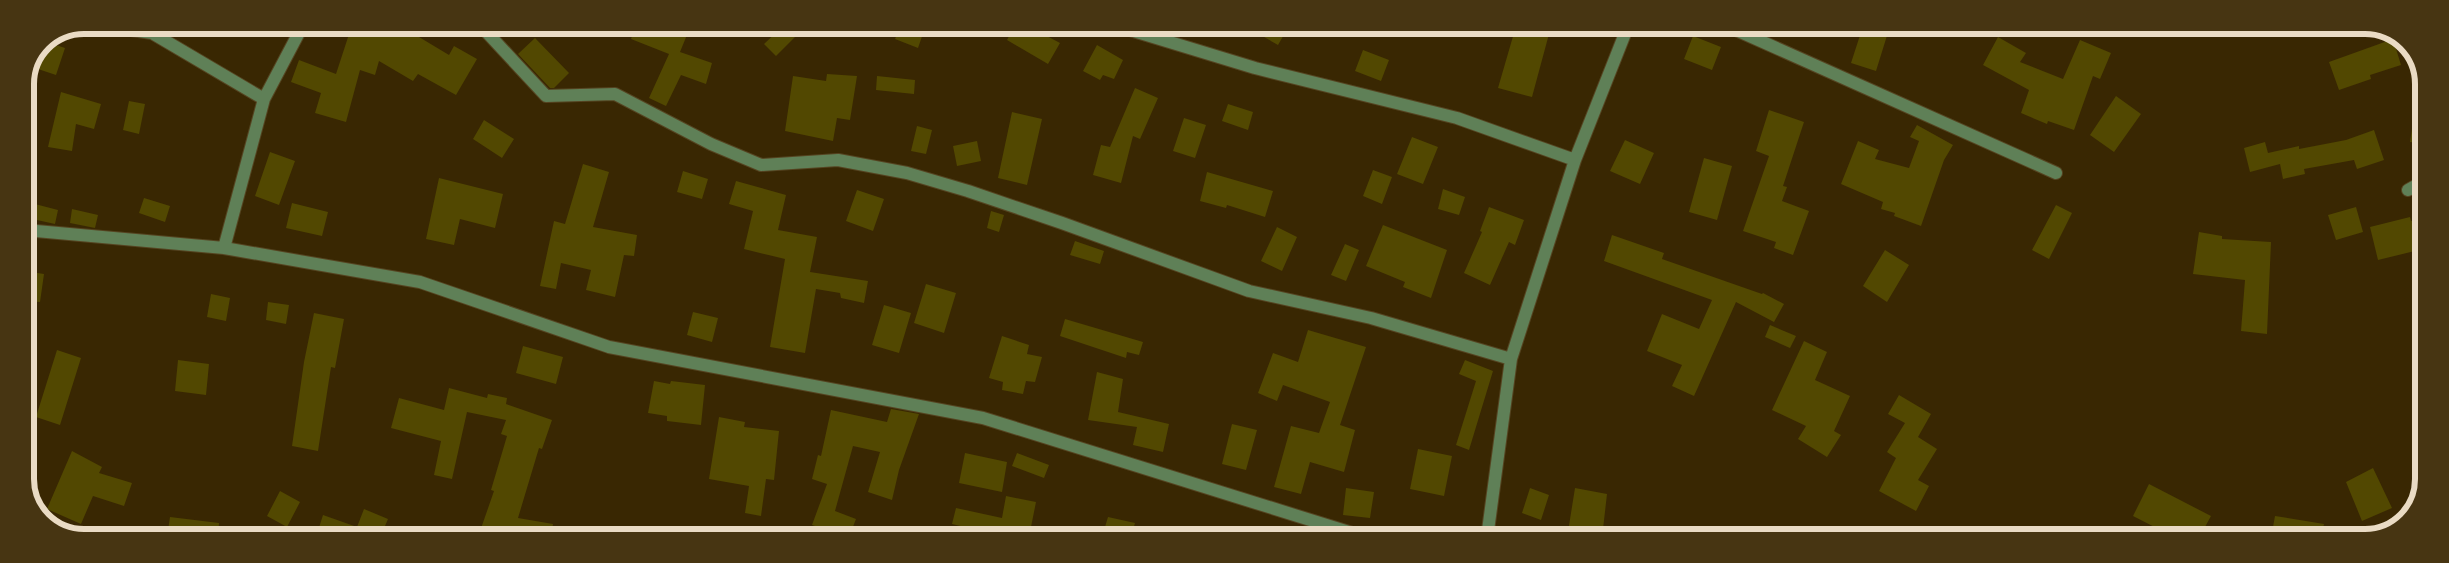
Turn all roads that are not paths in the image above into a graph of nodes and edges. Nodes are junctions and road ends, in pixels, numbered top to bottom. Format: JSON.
{"nodes":[{"id":1,"x":154,"y":34,"type":"edge"},
{"id":2,"x":298,"y":34,"type":"edge"},
{"id":3,"x":488,"y":34,"type":"edge"},
{"id":4,"x":1143,"y":34,"type":"edge"},
{"id":5,"x":1625,"y":34,"type":"edge"},
{"id":6,"x":1746,"y":34,"type":"edge"},
{"id":7,"x":264,"y":99,"type":"junction"},
{"id":8,"x":1575,"y":160,"type":"junction"},
{"id":9,"x":2056,"y":173,"type":"dead end"},
{"id":10,"x":2415,"y":186,"type":"edge"},
{"id":11,"x":2408,"y":190,"type":"dead end"},
{"id":12,"x":34,"y":231,"type":"edge"},
{"id":13,"x":224,"y":248,"type":"junction"},
{"id":14,"x":1512,"y":359,"type":"junction"},
{"id":15,"x":1336,"y":529,"type":"edge"},
{"id":16,"x":1488,"y":529,"type":"edge"}],
"edges":[{"from":1,"to":7,"type":"street"},
{"from":2,"to":7,"type":"street"},
{"from":3,"to":14,"type":"street"},
{"from":4,"to":8,"type":"street"},
{"from":5,"to":8,"type":"street"},
{"from":6,"to":9,"type":"street"},
{"from":7,"to":13,"type":"street"},
{"from":8,"to":14,"type":"street"},
{"from":10,"to":11,"type":"street"},
{"from":12,"to":13,"type":"street"},
{"from":13,"to":15,"type":"street"},
{"from":14,"to":16,"type":"street"}]}
